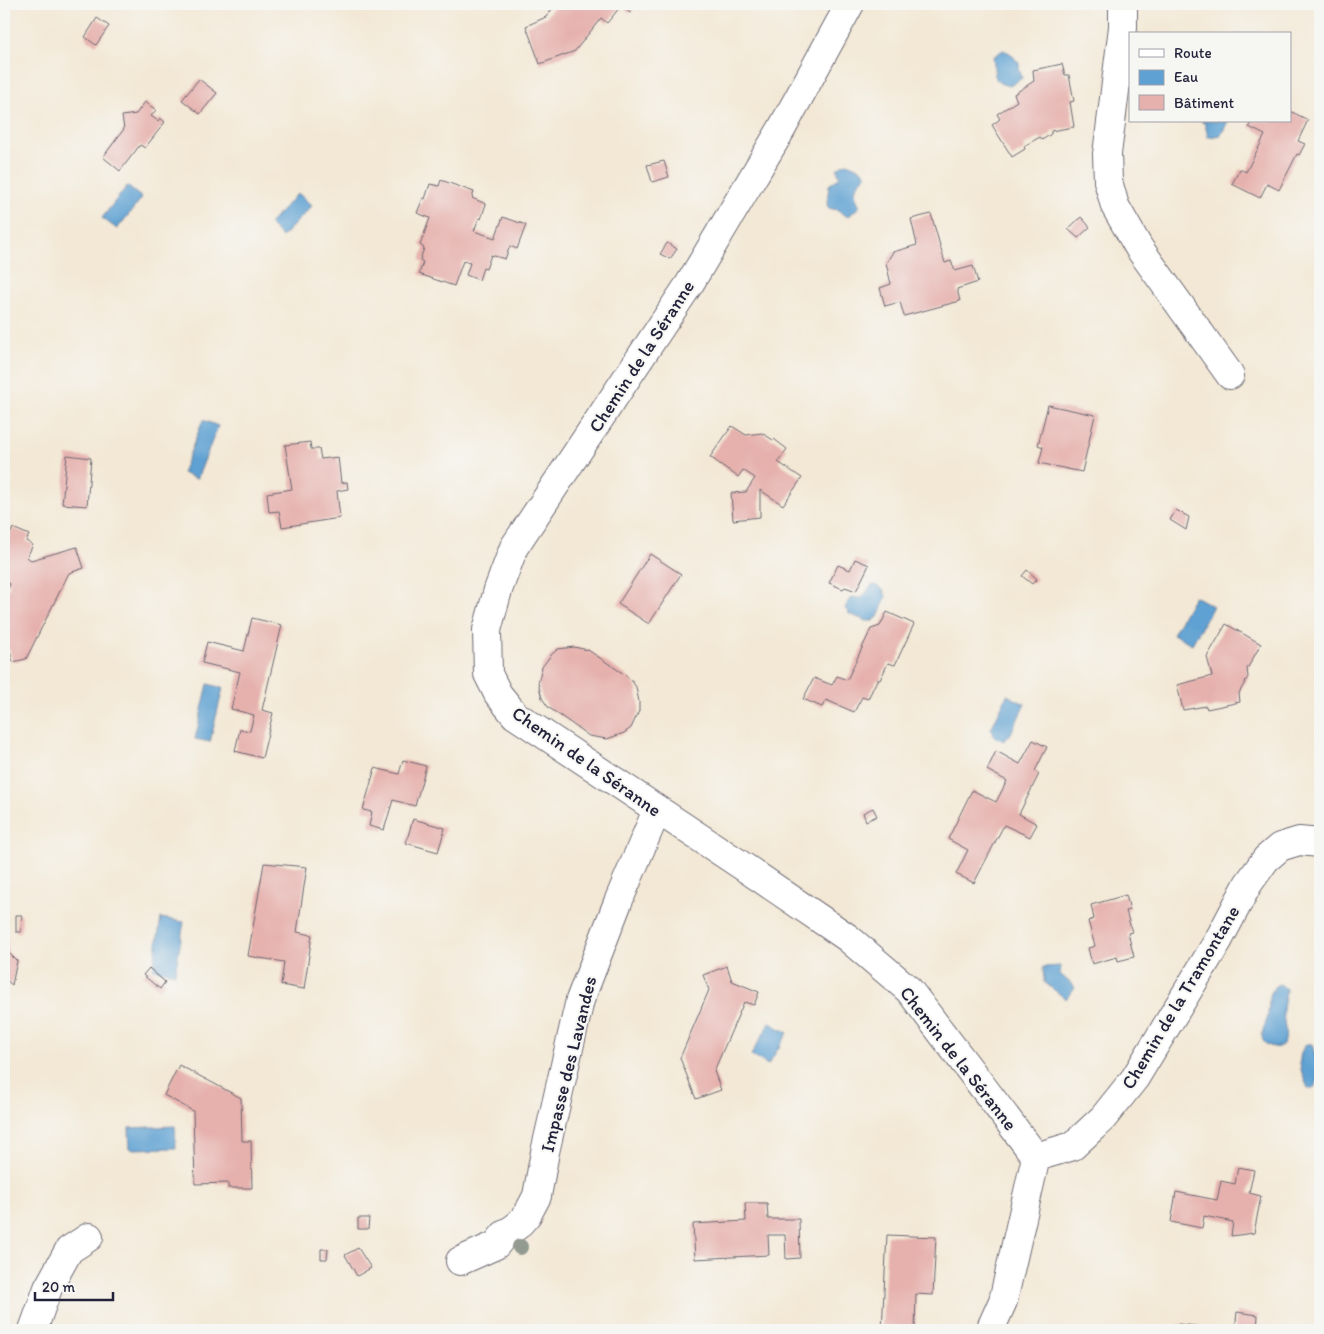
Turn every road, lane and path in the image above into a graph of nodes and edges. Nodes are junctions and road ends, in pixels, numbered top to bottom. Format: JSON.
{"nodes":[{"id":1,"x":850,"y":4,"type":"edge"},
{"id":2,"x":1123,"y":4,"type":"edge"},
{"id":3,"x":1230,"y":375,"type":"dead end"},
{"id":4,"x":657,"y":810,"type":"junction"},
{"id":5,"x":1320,"y":842,"type":"edge"},
{"id":6,"x":1036,"y":1157,"type":"junction"},
{"id":7,"x":89,"y":1238,"type":"dead end"},
{"id":8,"x":460,"y":1261,"type":"dead end"},
{"id":9,"x":33,"y":1330,"type":"edge"},
{"id":10,"x":990,"y":1330,"type":"edge"}],
"edges":[{"from":1,"to":4,"type":"street","name":"Chemin de la Séranne"},
{"from":2,"to":3,"type":"street"},
{"from":4,"to":6,"type":"street","name":"Chemin de la Séranne"},
{"from":4,"to":8,"type":"street","name":"Impasse des Lavandes"},
{"from":5,"to":6,"type":"street","name":"Chemin de la Tramontane"},
{"from":6,"to":10,"type":"street"},
{"from":7,"to":9,"type":"street"}]}
